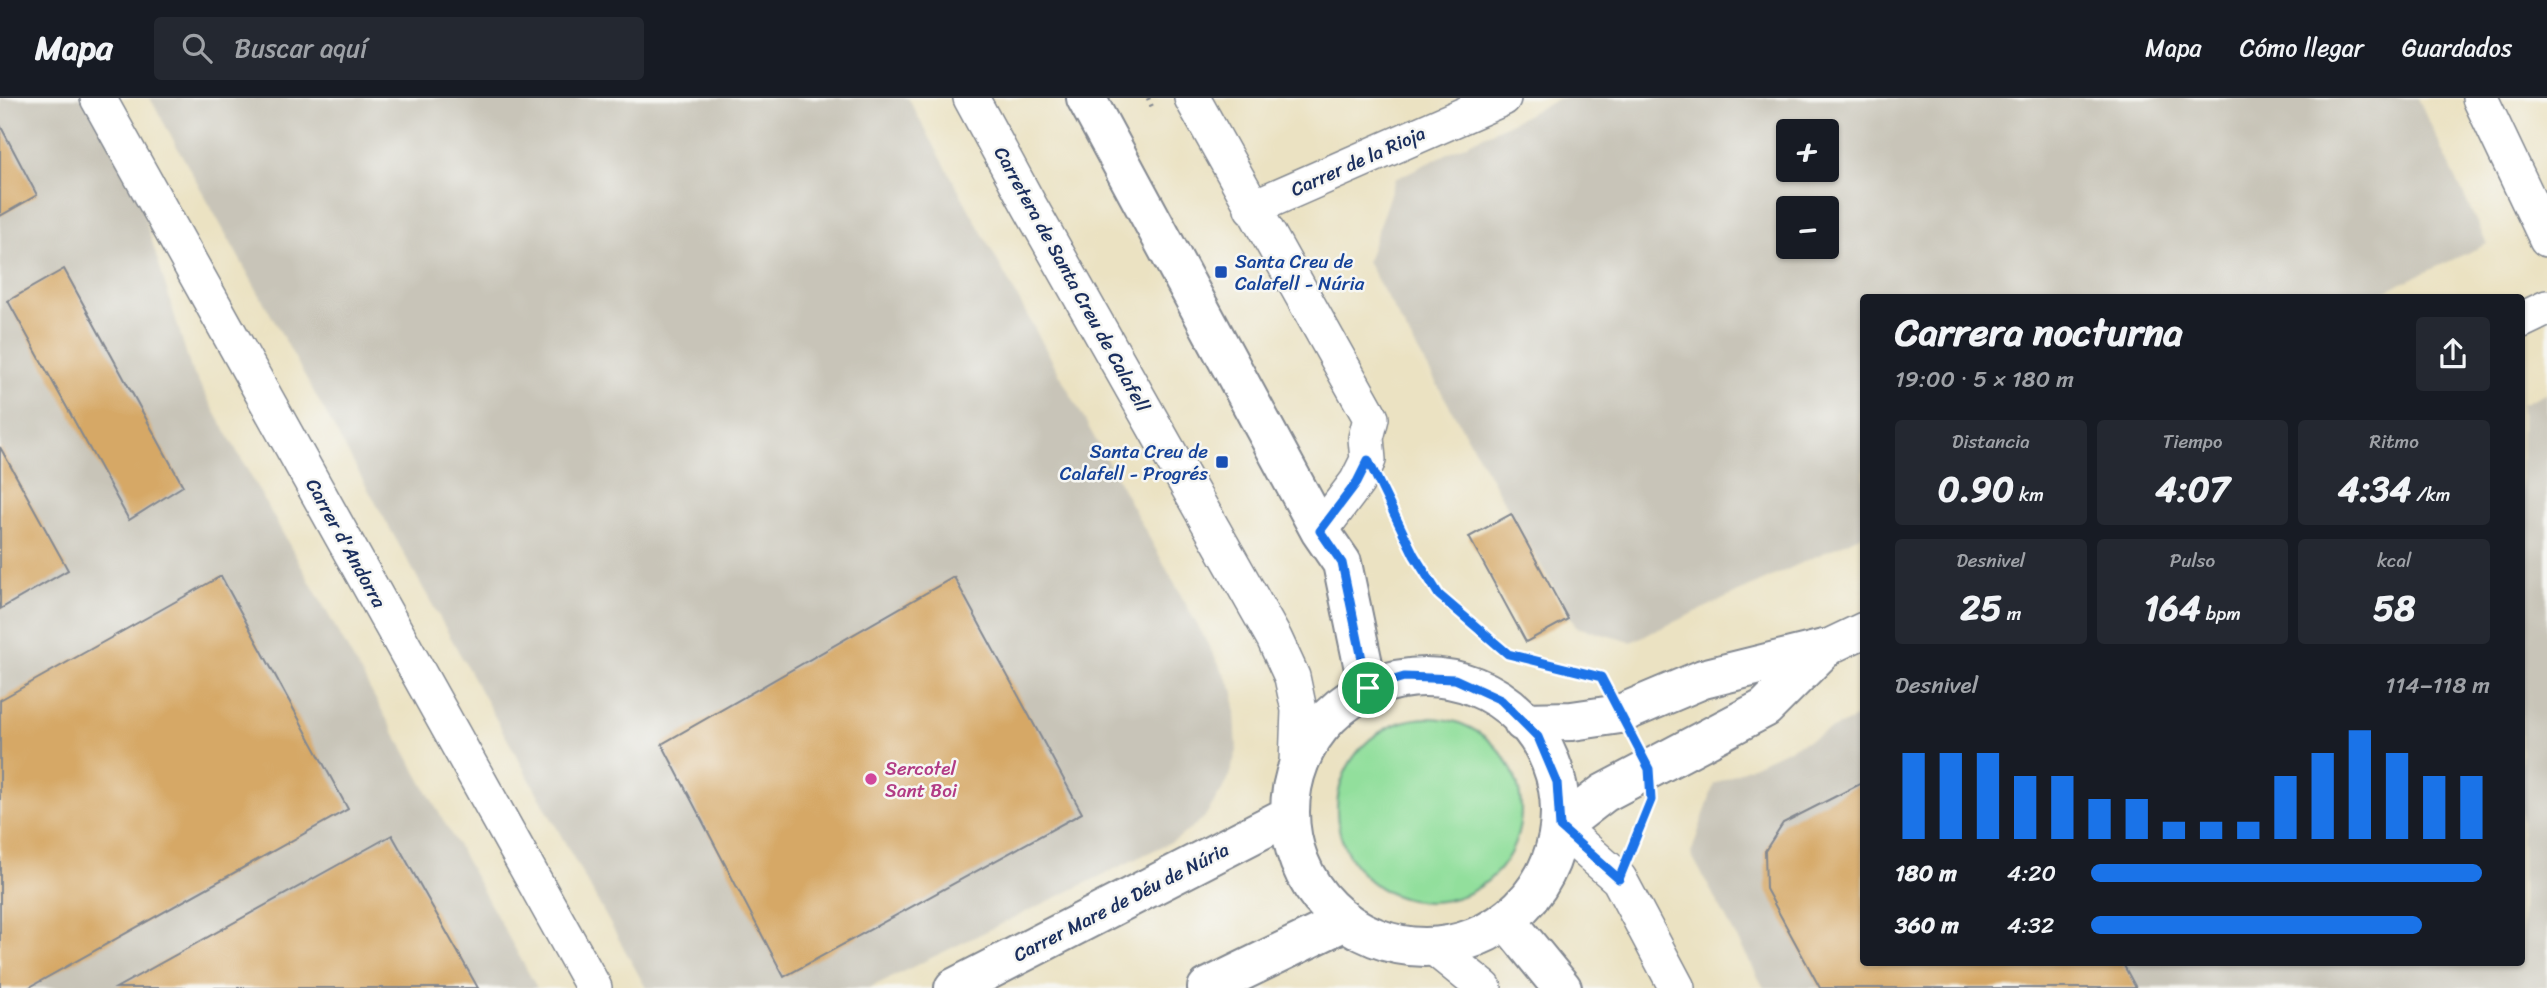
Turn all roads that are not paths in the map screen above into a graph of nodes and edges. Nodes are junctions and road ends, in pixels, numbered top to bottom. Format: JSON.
{"nodes":[{"id":1,"x":99,"y":98,"type":"edge"},
{"id":2,"x":971,"y":98,"type":"edge"},
{"id":3,"x":1086,"y":98,"type":"edge"},
{"id":4,"x":1192,"y":98,"type":"edge"},
{"id":5,"x":1503,"y":98,"type":"edge"},
{"id":6,"x":2480,"y":98,"type":"edge"},
{"id":7,"x":1252,"y":208,"type":"junction"},
{"id":8,"x":2547,"y":239,"type":"edge"},
{"id":9,"x":2547,"y":308,"type":"edge"},
{"id":10,"x":2525,"y":319,"type":"edge"},
{"id":11,"x":1320,"y":531,"type":"junction"},
{"id":12,"x":1860,"y":633,"type":"edge"},
{"id":13,"x":1824,"y":649,"type":"junction"},
{"id":14,"x":1368,"y":688,"type":"junction"},
{"id":15,"x":1523,"y":722,"type":"junction"},
{"id":16,"x":1297,"y":764,"type":"junction"},
{"id":17,"x":1288,"y":816,"type":"junction"},
{"id":18,"x":1560,"y":827,"type":"junction"},
{"id":19,"x":1343,"y":922,"type":"junction"},
{"id":20,"x":1508,"y":922,"type":"junction"},
{"id":21,"x":1432,"y":946,"type":"junction"},
{"id":22,"x":594,"y":988,"type":"edge"},
{"id":23,"x":954,"y":988,"type":"edge"},
{"id":24,"x":1207,"y":988,"type":"edge"},
{"id":25,"x":1484,"y":988,"type":"edge"},
{"id":26,"x":1562,"y":988,"type":"edge"},
{"id":27,"x":1677,"y":988,"type":"edge"}],
"edges":[{"from":1,"to":22,"type":"street","name":"Carrer d'Andorra"},
{"from":2,"to":16,"type":"street","name":"Carretera de Santa Creu de Calafell"},
{"from":3,"to":11,"type":"street"},
{"from":4,"to":7,"type":"street"},
{"from":5,"to":7,"type":"street","name":"Carrer de la Rioja"},
{"from":6,"to":8,"type":"street"},
{"from":7,"to":11,"type":"street"},
{"from":9,"to":10,"type":"street"},
{"from":11,"to":14,"type":"street"},
{"from":12,"to":13,"type":"street"},
{"from":13,"to":15,"type":"street"},
{"from":13,"to":18,"type":"street"},
{"from":14,"to":15,"type":"street"},
{"from":14,"to":16,"type":"street"},
{"from":15,"to":18,"type":"street"},
{"from":16,"to":17,"type":"street"},
{"from":17,"to":19,"type":"street"},
{"from":17,"to":23,"type":"street","name":"Carrer Mare de Déu de Núria"},
{"from":18,"to":20,"type":"street"},
{"from":18,"to":27,"type":"street"},
{"from":19,"to":21,"type":"street"},
{"from":19,"to":24,"type":"street"},
{"from":20,"to":21,"type":"street"},
{"from":20,"to":26,"type":"street"},
{"from":21,"to":25,"type":"street"}]}
